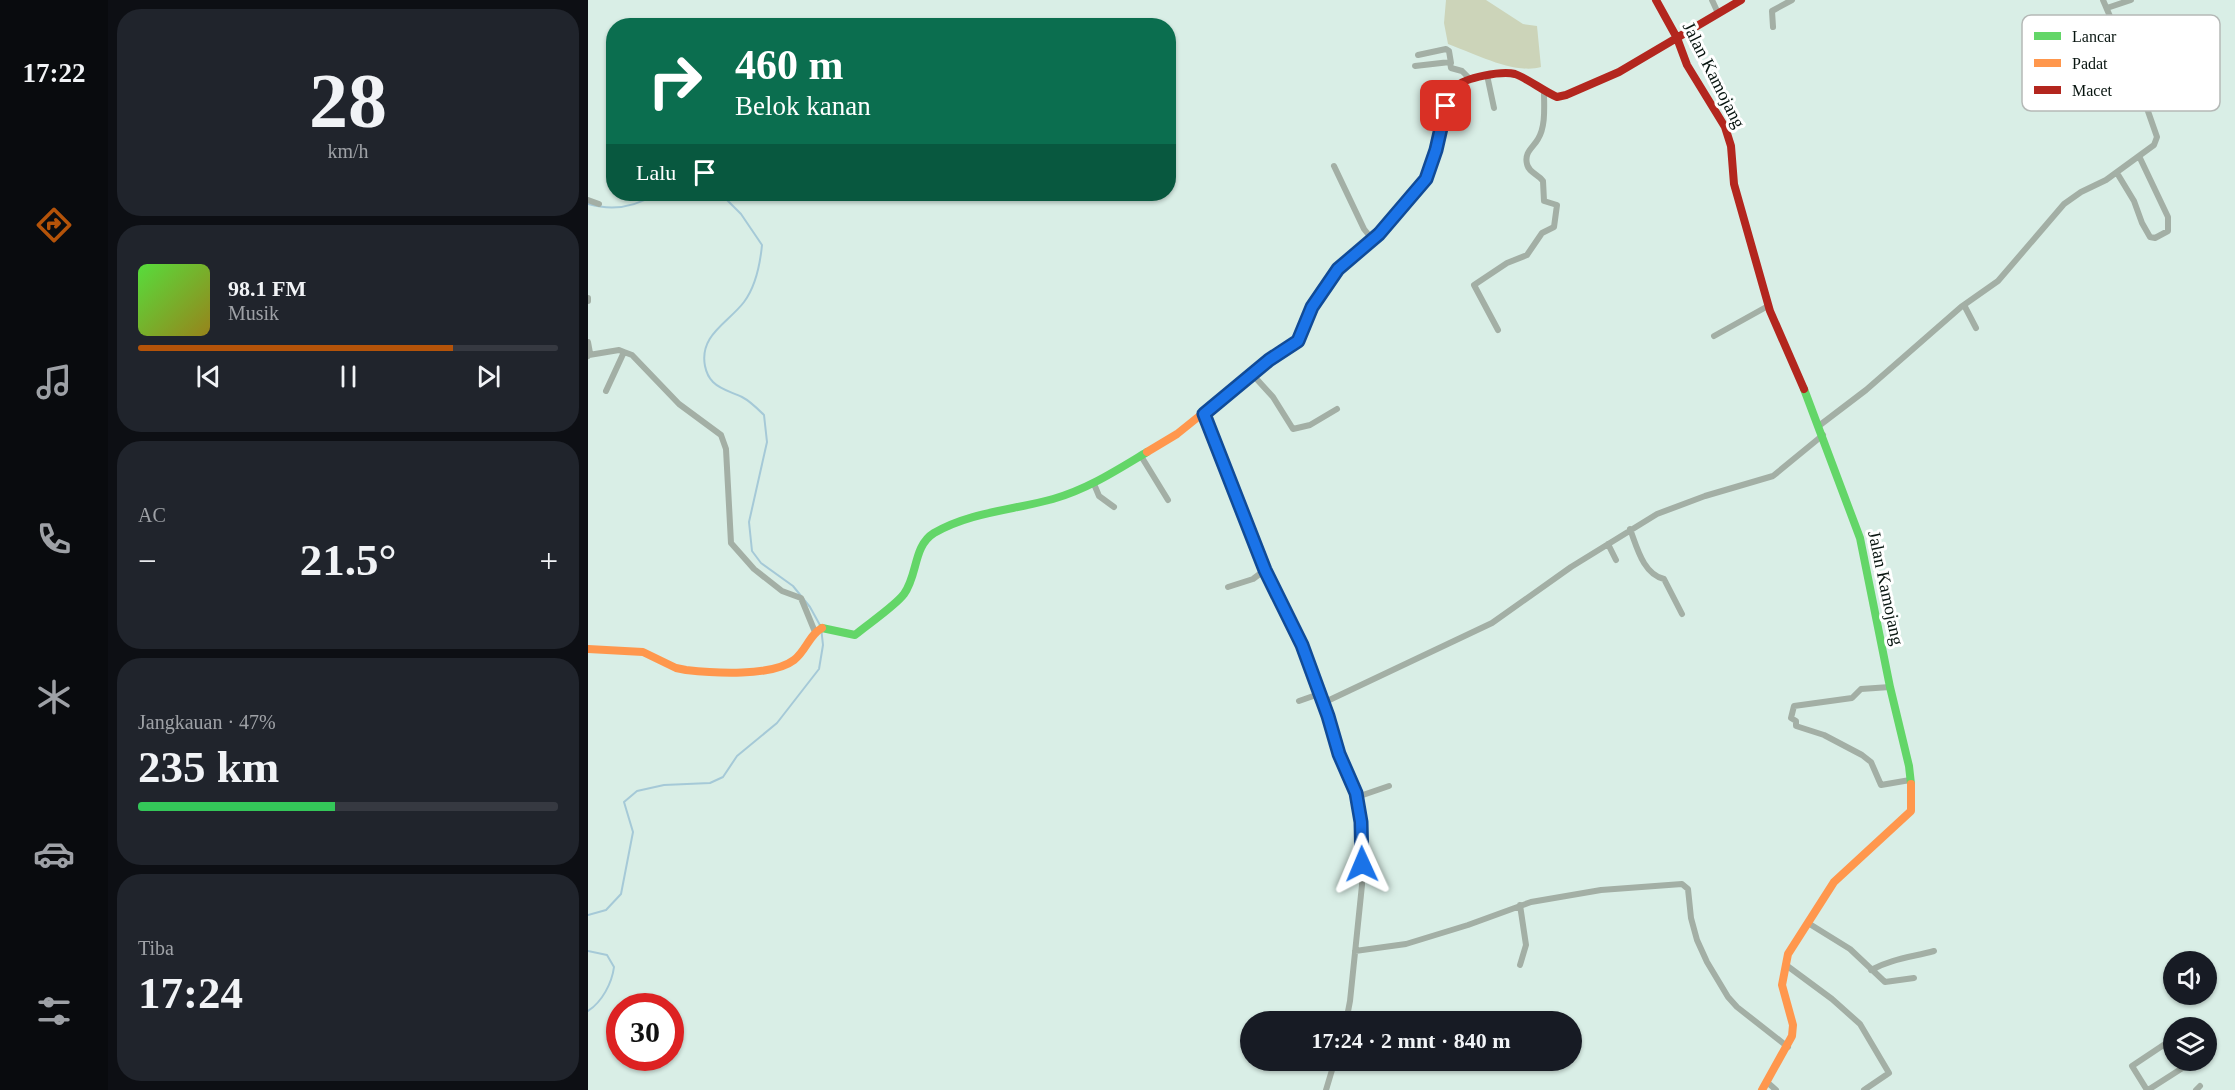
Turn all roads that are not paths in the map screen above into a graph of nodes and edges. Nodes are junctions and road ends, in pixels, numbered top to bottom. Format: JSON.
{"nodes":[{"id":1,"x":1656,"y":0,"type":"edge"},
{"id":2,"x":1712,"y":0,"type":"edge"},
{"id":3,"x":1741,"y":0,"type":"edge"},
{"id":4,"x":1792,"y":0,"type":"edge"},
{"id":5,"x":2103,"y":0,"type":"edge"},
{"id":6,"x":2131,"y":0,"type":"edge"},
{"id":7,"x":2108,"y":9,"type":"junction"},
{"id":8,"x":1718,"y":13,"type":"junction"},
{"id":9,"x":2111,"y":15,"type":"edge"},
{"id":10,"x":1773,"y":27,"type":"dead end"},
{"id":11,"x":1677,"y":38,"type":"junction"},
{"id":12,"x":1418,"y":54,"type":"dead end"},
{"id":13,"x":1451,"y":63,"type":"junction"},
{"id":14,"x":1415,"y":66,"type":"dead end"},
{"id":15,"x":1487,"y":75,"type":"junction"},
{"id":16,"x":1470,"y":78,"type":"junction"},
{"id":17,"x":1544,"y":92,"type":"junction"},
{"id":18,"x":1494,"y":108,"type":"dead end"},
{"id":19,"x":2148,"y":111,"type":"edge"},
{"id":20,"x":2139,"y":156,"type":"junction"},
{"id":21,"x":1334,"y":166,"type":"dead end"},
{"id":22,"x":2117,"y":173,"type":"junction"},
{"id":23,"x":588,"y":200,"type":"edge"},
{"id":24,"x":599,"y":204,"type":"dead end"},
{"id":25,"x":1372,"y":239,"type":"junction"},
{"id":26,"x":1964,"y":305,"type":"junction"},
{"id":27,"x":1768,"y":306,"type":"junction"},
{"id":28,"x":1976,"y":328,"type":"dead end"},
{"id":29,"x":1498,"y":330,"type":"dead end"},
{"id":30,"x":1714,"y":336,"type":"dead end"},
{"id":31,"x":588,"y":342,"type":"edge"},
{"id":32,"x":624,"y":352,"type":"junction"},
{"id":33,"x":589,"y":356,"type":"edge"},
{"id":34,"x":1252,"y":374,"type":"junction"},
{"id":35,"x":606,"y":391,"type":"dead end"},
{"id":36,"x":1337,"y":409,"type":"dead end"},
{"id":37,"x":1204,"y":414,"type":"junction"},
{"id":38,"x":1820,"y":425,"type":"junction"},
{"id":39,"x":1823,"y":435,"type":"junction"},
{"id":40,"x":1141,"y":456,"type":"junction"},
{"id":41,"x":1094,"y":484,"type":"junction"},
{"id":42,"x":1168,"y":500,"type":"dead end"},
{"id":43,"x":1114,"y":507,"type":"dead end"},
{"id":44,"x":1630,"y":529,"type":"junction"},
{"id":45,"x":1608,"y":544,"type":"junction"},
{"id":46,"x":1616,"y":560,"type":"dead end"},
{"id":47,"x":1265,"y":570,"type":"junction"},
{"id":48,"x":1228,"y":587,"type":"dead end"},
{"id":49,"x":1682,"y":614,"type":"dead end"},
{"id":50,"x":818,"y":630,"type":"junction"},
{"id":51,"x":588,"y":649,"type":"edge"},
{"id":52,"x":1890,"y":687,"type":"junction"},
{"id":53,"x":1320,"y":694,"type":"junction"},
{"id":54,"x":1299,"y":701,"type":"dead end"},
{"id":55,"x":1323,"y":703,"type":"junction"},
{"id":56,"x":1910,"y":780,"type":"junction"},
{"id":57,"x":1389,"y":786,"type":"dead end"},
{"id":58,"x":1357,"y":797,"type":"junction"},
{"id":59,"x":1520,"y":905,"type":"junction"},
{"id":60,"x":1808,"y":923,"type":"junction"},
{"id":61,"x":1355,"y":951,"type":"junction"},
{"id":62,"x":1934,"y":951,"type":"dead end"},
{"id":63,"x":1520,"y":965,"type":"dead end"},
{"id":64,"x":1785,"y":965,"type":"junction"},
{"id":65,"x":1871,"y":970,"type":"junction"},
{"id":66,"x":1914,"y":978,"type":"dead end"},
{"id":67,"x":1347,"y":1011,"type":"edge"},
{"id":68,"x":2163,"y":1045,"type":"edge"},
{"id":69,"x":1788,"y":1047,"type":"junction"},
{"id":70,"x":1332,"y":1071,"type":"edge"},
{"id":71,"x":2178,"y":1071,"type":"edge"},
{"id":72,"x":1767,"y":1082,"type":"junction"},
{"id":73,"x":1326,"y":1090,"type":"edge"},
{"id":74,"x":1762,"y":1090,"type":"edge"},
{"id":75,"x":1776,"y":1090,"type":"edge"},
{"id":76,"x":1864,"y":1090,"type":"edge"},
{"id":77,"x":2148,"y":1090,"type":"edge"}],
"edges":[{"from":1,"to":11,"type":"street","name":"Jalan Kamojang"},
{"from":2,"to":8,"type":"street"},
{"from":3,"to":8,"type":"street"},
{"from":4,"to":10,"type":"street"},
{"from":5,"to":7,"type":"street"},
{"from":6,"to":7,"type":"street"},
{"from":7,"to":9,"type":"street"},
{"from":8,"to":11,"type":"street"},
{"from":11,"to":17,"type":"street"},
{"from":11,"to":27,"type":"street","name":"Jalan Kamojang"},
{"from":12,"to":13,"type":"street"},
{"from":13,"to":14,"type":"street"},
{"from":13,"to":16,"type":"street"},
{"from":15,"to":16,"type":"street"},
{"from":15,"to":17,"type":"street"},
{"from":15,"to":18,"type":"street"},
{"from":16,"to":25,"type":"street"},
{"from":17,"to":29,"type":"street"},
{"from":19,"to":20,"type":"street"},
{"from":20,"to":22,"type":"street"},
{"from":20,"to":22,"type":"street"},
{"from":21,"to":25,"type":"street"},
{"from":22,"to":26,"type":"street"},
{"from":23,"to":24,"type":"street"},
{"from":25,"to":34,"type":"street"},
{"from":26,"to":28,"type":"street"},
{"from":26,"to":38,"type":"street"},
{"from":27,"to":30,"type":"street"},
{"from":27,"to":38,"type":"street","name":"Jalan Kamojang"},
{"from":31,"to":33,"type":"street"},
{"from":32,"to":33,"type":"street"},
{"from":32,"to":35,"type":"street"},
{"from":32,"to":50,"type":"street"},
{"from":34,"to":36,"type":"street"},
{"from":34,"to":37,"type":"street"},
{"from":37,"to":40,"type":"street"},
{"from":37,"to":47,"type":"street"},
{"from":38,"to":39,"type":"street","name":"Jalan Kamojang"},
{"from":39,"to":44,"type":"street"},
{"from":39,"to":52,"type":"street","name":"Jalan Kamojang"},
{"from":40,"to":41,"type":"street"},
{"from":40,"to":42,"type":"street"},
{"from":41,"to":43,"type":"street"},
{"from":41,"to":50,"type":"street"},
{"from":44,"to":45,"type":"street"},
{"from":44,"to":49,"type":"street"},
{"from":45,"to":46,"type":"street"},
{"from":45,"to":55,"type":"street"},
{"from":47,"to":48,"type":"street"},
{"from":47,"to":53,"type":"street"},
{"from":50,"to":51,"type":"street"},
{"from":52,"to":56,"type":"street","name":"Jalan Kamojang"},
{"from":52,"to":56,"type":"street"},
{"from":53,"to":54,"type":"street"},
{"from":53,"to":55,"type":"street"},
{"from":55,"to":58,"type":"street"},
{"from":56,"to":60,"type":"street","name":"Jalan Kamojang"},
{"from":57,"to":58,"type":"street"},
{"from":58,"to":61,"type":"street"},
{"from":59,"to":61,"type":"street"},
{"from":59,"to":63,"type":"street"},
{"from":59,"to":69,"type":"street"},
{"from":60,"to":64,"type":"street","name":"Jalan Kamojang"},
{"from":60,"to":65,"type":"street"},
{"from":61,"to":67,"type":"street"},
{"from":62,"to":65,"type":"street"},
{"from":64,"to":69,"type":"street","name":"Jalan Kamojang"},
{"from":64,"to":76,"type":"street"},
{"from":65,"to":66,"type":"street"},
{"from":68,"to":77,"type":"street"},
{"from":69,"to":72,"type":"street","name":"Jalan Kamojang"},
{"from":70,"to":73,"type":"street"},
{"from":71,"to":77,"type":"street"},
{"from":72,"to":74,"type":"street","name":"Jalan Kamojang"},
{"from":72,"to":75,"type":"street"}]}
